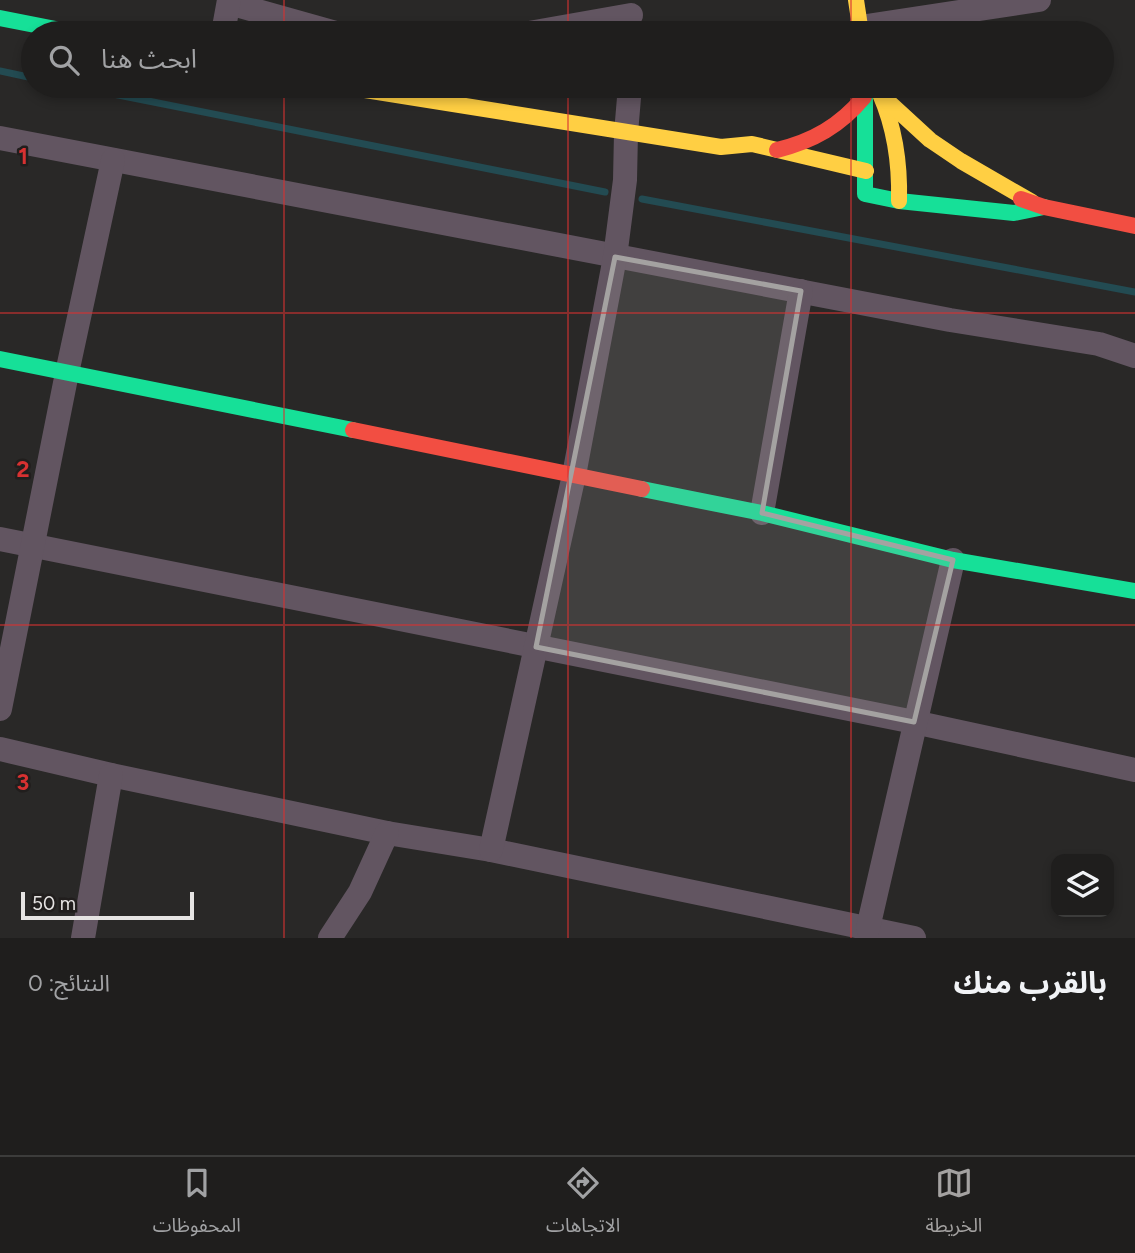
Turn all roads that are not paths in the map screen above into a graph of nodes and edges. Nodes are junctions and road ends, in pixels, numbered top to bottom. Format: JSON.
{"nodes":[{"id":1,"x":856,"y":0,"type":"edge"},
{"id":2,"x":1039,"y":0,"type":"edge"},
{"id":3,"x":229,"y":1,"type":"edge"},
{"id":4,"x":631,"y":16,"type":"edge"},
{"id":5,"x":0,"y":18,"type":"edge"},
{"id":6,"x":225,"y":21,"type":"edge"},
{"id":7,"x":296,"y":21,"type":"edge"},
{"id":8,"x":601,"y":21,"type":"edge"},
{"id":9,"x":860,"y":21,"type":"edge"},
{"id":10,"x":914,"y":21,"type":"edge"},
{"id":11,"x":21,"y":22,"type":"edge"},
{"id":12,"x":413,"y":98,"type":"edge"},
{"id":13,"x":629,"y":98,"type":"edge"},
{"id":14,"x":866,"y":98,"type":"edge"},
{"id":15,"x":871,"y":98,"type":"edge"},
{"id":16,"x":876,"y":98,"type":"edge"},
{"id":17,"x":880,"y":98,"type":"edge"},
{"id":18,"x":626,"y":133,"type":"junction"},
{"id":19,"x":0,"y":138,"type":"edge"},
{"id":20,"x":721,"y":147,"type":"junction"},
{"id":21,"x":777,"y":150,"type":"junction"},
{"id":22,"x":113,"y":160,"type":"junction"},
{"id":23,"x":745,"y":162,"type":"dead end"},
{"id":24,"x":866,"y":171,"type":"junction"},
{"id":25,"x":907,"y":178,"type":"junction"},
{"id":26,"x":977,"y":191,"type":"dead end"},
{"id":27,"x":899,"y":201,"type":"junction"},
{"id":28,"x":1038,"y":204,"type":"junction"},
{"id":29,"x":1135,"y":226,"type":"edge"},
{"id":30,"x":615,"y":257,"type":"junction"},
{"id":31,"x":802,"y":291,"type":"junction"},
{"id":32,"x":1135,"y":356,"type":"edge"},
{"id":33,"x":0,"y":359,"type":"edge"},
{"id":34,"x":67,"y":373,"type":"junction"},
{"id":35,"x":574,"y":475,"type":"junction"},
{"id":36,"x":762,"y":513,"type":"junction"},
{"id":37,"x":0,"y":539,"type":"edge"},
{"id":38,"x":33,"y":546,"type":"junction"},
{"id":39,"x":953,"y":560,"type":"junction"},
{"id":40,"x":1135,"y":590,"type":"edge"},
{"id":41,"x":536,"y":646,"type":"junction"},
{"id":42,"x":0,"y":709,"type":"edge"},
{"id":43,"x":914,"y":722,"type":"junction"},
{"id":44,"x":0,"y":749,"type":"edge"},
{"id":45,"x":1135,"y":770,"type":"edge"},
{"id":46,"x":111,"y":775,"type":"junction"},
{"id":47,"x":387,"y":833,"type":"junction"},
{"id":48,"x":491,"y":850,"type":"junction"},
{"id":49,"x":818,"y":928,"type":"edge"},
{"id":50,"x":868,"y":928,"type":"junction"},
{"id":51,"x":83,"y":938,"type":"edge"},
{"id":52,"x":330,"y":938,"type":"edge"},
{"id":53,"x":914,"y":938,"type":"edge"}],
"edges":[{"from":1,"to":9,"type":"main road"},
{"from":2,"to":10,"type":"street"},
{"from":3,"to":6,"type":"street"},
{"from":3,"to":7,"type":"street"},
{"from":4,"to":8,"type":"street"},
{"from":5,"to":11,"type":"main road"},
{"from":12,"to":18,"type":"main road"},
{"from":13,"to":18,"type":"street"},
{"from":14,"to":21,"type":"main road"},
{"from":15,"to":24,"type":"main road"},
{"from":16,"to":25,"type":"main road"},
{"from":17,"to":28,"type":"main road"},
{"from":18,"to":20,"type":"main road"},
{"from":18,"to":30,"type":"street"},
{"from":19,"to":22,"type":"street"},
{"from":20,"to":21,"type":"main road"},
{"from":20,"to":23,"type":"main road"},
{"from":21,"to":24,"type":"main road"},
{"from":22,"to":30,"type":"street"},
{"from":22,"to":34,"type":"street"},
{"from":24,"to":25,"type":"main road"},
{"from":24,"to":27,"type":"main road"},
{"from":25,"to":27,"type":"main road"},
{"from":26,"to":28,"type":"main road"},
{"from":27,"to":28,"type":"main road"},
{"from":28,"to":29,"type":"main road"},
{"from":30,"to":31,"type":"street"},
{"from":30,"to":35,"type":"street"},
{"from":31,"to":32,"type":"street"},
{"from":31,"to":36,"type":"street"},
{"from":33,"to":34,"type":"main road"},
{"from":34,"to":35,"type":"main road"},
{"from":34,"to":38,"type":"street"},
{"from":35,"to":36,"type":"main road"},
{"from":35,"to":41,"type":"street"},
{"from":36,"to":39,"type":"main road"},
{"from":37,"to":38,"type":"street"},
{"from":38,"to":41,"type":"street"},
{"from":38,"to":42,"type":"street"},
{"from":39,"to":40,"type":"main road"},
{"from":39,"to":43,"type":"street"},
{"from":41,"to":43,"type":"street"},
{"from":41,"to":48,"type":"street"},
{"from":43,"to":45,"type":"street"},
{"from":43,"to":50,"type":"street"},
{"from":44,"to":46,"type":"street"},
{"from":46,"to":47,"type":"street"},
{"from":46,"to":51,"type":"street"},
{"from":47,"to":48,"type":"street"},
{"from":47,"to":52,"type":"street"},
{"from":48,"to":49,"type":"street"},
{"from":49,"to":50,"type":"street"},
{"from":50,"to":53,"type":"street"}]}
